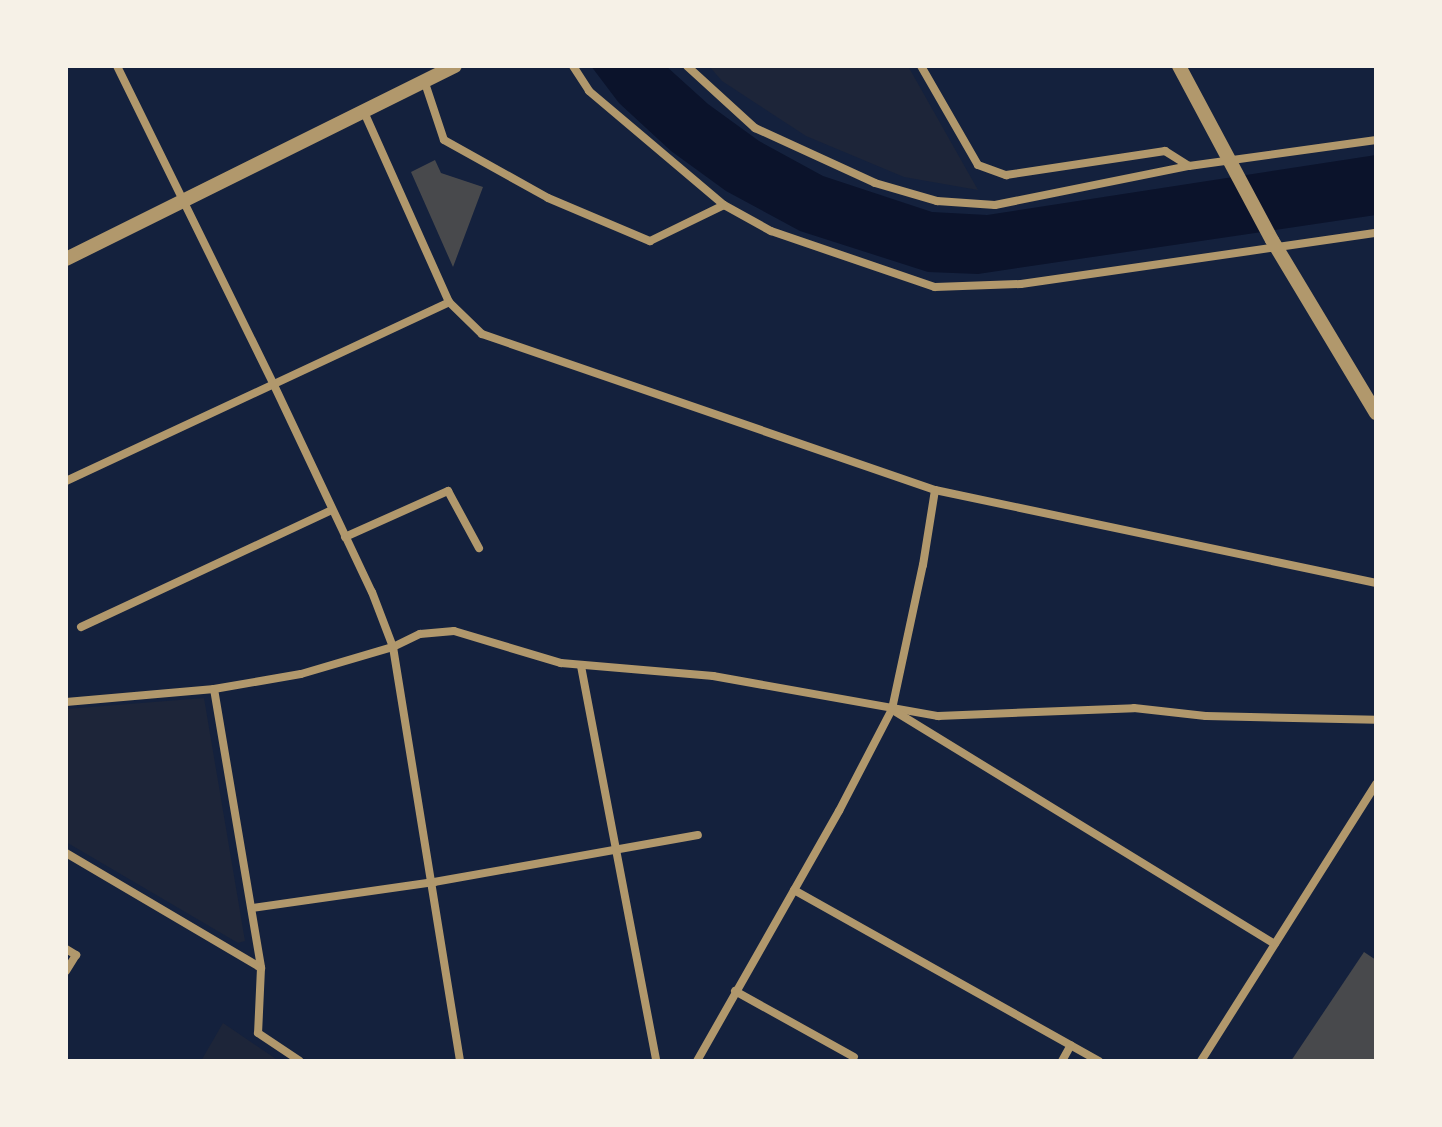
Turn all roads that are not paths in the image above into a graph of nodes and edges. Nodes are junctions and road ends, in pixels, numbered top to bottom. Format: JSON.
{"nodes":[{"id":1,"x":117,"y":66,"type":"edge"},
{"id":2,"x":455,"y":66,"type":"edge"},
{"id":3,"x":573,"y":66,"type":"edge"},
{"id":4,"x":687,"y":66,"type":"edge"},
{"id":5,"x":921,"y":66,"type":"edge"},
{"id":6,"x":1179,"y":66,"type":"edge"},
{"id":7,"x":425,"y":83,"type":"junction"},
{"id":8,"x":364,"y":112,"type":"junction"},
{"id":9,"x":1376,"y":140,"type":"edge"},
{"id":10,"x":1189,"y":166,"type":"junction"},
{"id":11,"x":1233,"y":166,"type":"junction"},
{"id":12,"x":183,"y":200,"type":"junction"},
{"id":13,"x":724,"y":205,"type":"junction"},
{"id":14,"x":1376,"y":233,"type":"edge"},
{"id":15,"x":1275,"y":244,"type":"junction"},
{"id":16,"x":66,"y":259,"type":"edge"},
{"id":17,"x":449,"y":302,"type":"junction"},
{"id":18,"x":273,"y":383,"type":"junction"},
{"id":19,"x":1376,"y":413,"type":"edge"},
{"id":20,"x":67,"y":478,"type":"edge"},
{"id":21,"x":935,"y":490,"type":"junction"},
{"id":22,"x":332,"y":510,"type":"junction"},
{"id":23,"x":345,"y":537,"type":"junction"},
{"id":24,"x":479,"y":548,"type":"dead end"},
{"id":25,"x":1376,"y":583,"type":"edge"},
{"id":26,"x":81,"y":627,"type":"dead end"},
{"id":27,"x":393,"y":647,"type":"junction"},
{"id":28,"x":581,"y":666,"type":"junction"},
{"id":29,"x":214,"y":689,"type":"junction"},
{"id":30,"x":66,"y":702,"type":"edge"},
{"id":31,"x":892,"y":709,"type":"junction"},
{"id":32,"x":1376,"y":720,"type":"edge"},
{"id":33,"x":1376,"y":784,"type":"edge"},
{"id":34,"x":698,"y":835,"type":"dead end"},
{"id":35,"x":614,"y":850,"type":"junction"},
{"id":36,"x":66,"y":853,"type":"edge"},
{"id":37,"x":434,"y":882,"type":"junction"},
{"id":38,"x":794,"y":890,"type":"junction"},
{"id":39,"x":252,"y":908,"type":"junction"},
{"id":40,"x":1274,"y":944,"type":"junction"},
{"id":41,"x":66,"y":949,"type":"edge"},
{"id":42,"x":261,"y":968,"type":"junction"},
{"id":43,"x":66,"y":971,"type":"edge"},
{"id":44,"x":735,"y":991,"type":"junction"},
{"id":45,"x":1071,"y":1045,"type":"junction"},
{"id":46,"x":854,"y":1057,"type":"dead end"},
{"id":47,"x":300,"y":1061,"type":"edge"},
{"id":48,"x":460,"y":1061,"type":"edge"},
{"id":49,"x":656,"y":1061,"type":"edge"},
{"id":50,"x":697,"y":1061,"type":"edge"},
{"id":51,"x":1062,"y":1061,"type":"edge"},
{"id":52,"x":1099,"y":1061,"type":"edge"},
{"id":53,"x":1201,"y":1061,"type":"edge"}],
"edges":[{"from":1,"to":12,"type":"street"},
{"from":2,"to":7,"type":"street"},
{"from":3,"to":13,"type":"street"},
{"from":4,"to":10,"type":"street"},
{"from":5,"to":10,"type":"street"},
{"from":6,"to":11,"type":"street"},
{"from":7,"to":8,"type":"street"},
{"from":7,"to":13,"type":"street"},
{"from":8,"to":12,"type":"street"},
{"from":8,"to":17,"type":"street"},
{"from":9,"to":11,"type":"street"},
{"from":10,"to":11,"type":"street"},
{"from":11,"to":15,"type":"street"},
{"from":12,"to":16,"type":"street"},
{"from":12,"to":18,"type":"street"},
{"from":13,"to":15,"type":"street"},
{"from":14,"to":15,"type":"street"},
{"from":15,"to":19,"type":"street"},
{"from":17,"to":18,"type":"street"},
{"from":17,"to":21,"type":"street"},
{"from":18,"to":20,"type":"street"},
{"from":18,"to":22,"type":"street"},
{"from":21,"to":25,"type":"street"},
{"from":21,"to":31,"type":"street"},
{"from":22,"to":23,"type":"street"},
{"from":22,"to":26,"type":"street"},
{"from":23,"to":24,"type":"street"},
{"from":23,"to":27,"type":"street"},
{"from":27,"to":28,"type":"street"},
{"from":27,"to":29,"type":"street"},
{"from":27,"to":37,"type":"street"},
{"from":28,"to":31,"type":"street"},
{"from":28,"to":35,"type":"street"},
{"from":29,"to":30,"type":"street"},
{"from":29,"to":39,"type":"street"},
{"from":31,"to":32,"type":"street"},
{"from":31,"to":38,"type":"street"},
{"from":31,"to":40,"type":"street"},
{"from":33,"to":40,"type":"street"},
{"from":34,"to":35,"type":"street"},
{"from":35,"to":37,"type":"street"},
{"from":35,"to":49,"type":"street"},
{"from":36,"to":42,"type":"street"},
{"from":37,"to":39,"type":"street"},
{"from":37,"to":48,"type":"street"},
{"from":38,"to":44,"type":"street"},
{"from":38,"to":45,"type":"street"},
{"from":39,"to":42,"type":"street"},
{"from":40,"to":53,"type":"street"},
{"from":41,"to":43,"type":"street"},
{"from":42,"to":47,"type":"street"},
{"from":44,"to":46,"type":"street"},
{"from":44,"to":50,"type":"street"},
{"from":45,"to":51,"type":"street"},
{"from":45,"to":52,"type":"street"}]}
